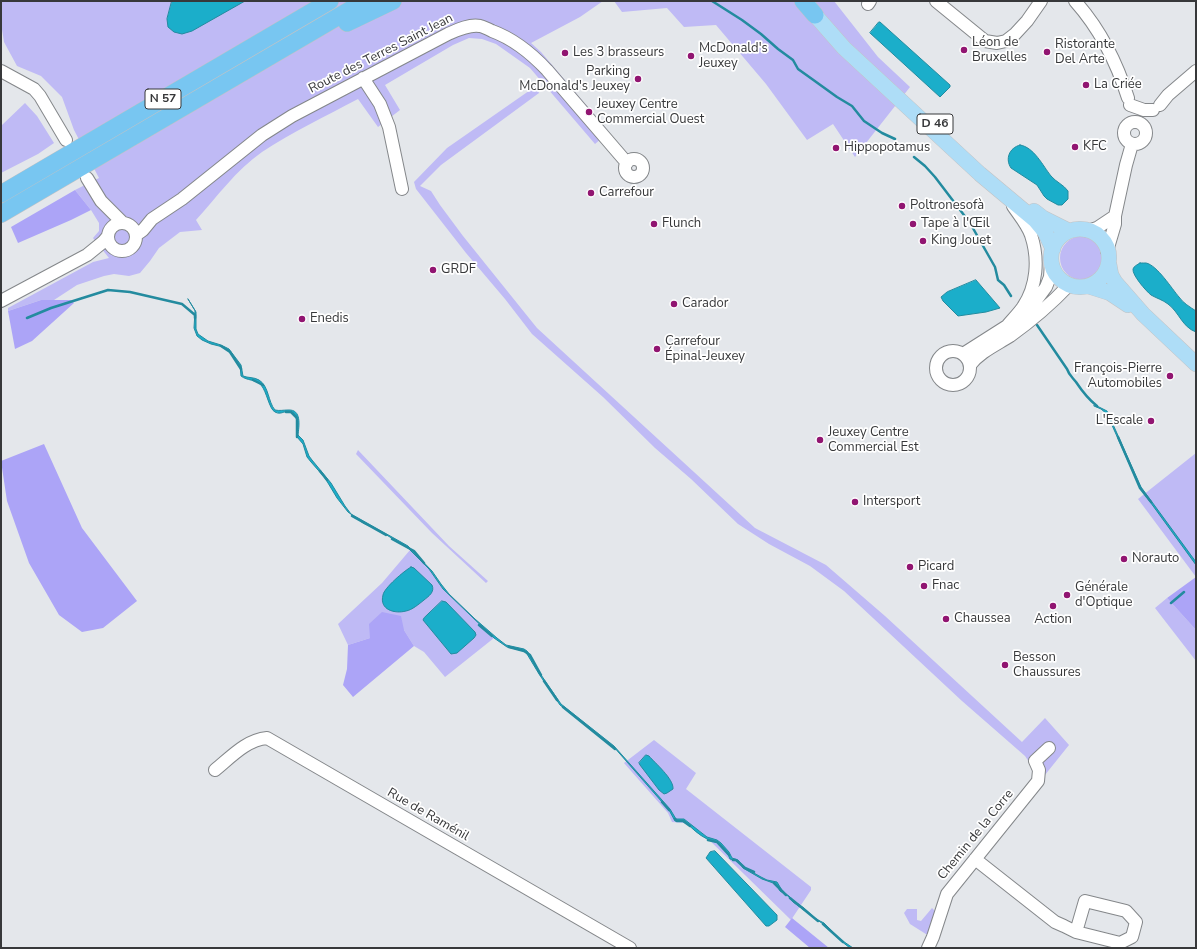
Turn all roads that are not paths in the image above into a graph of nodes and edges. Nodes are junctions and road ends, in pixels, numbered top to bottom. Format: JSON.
{"nodes":[{"id":1,"x":365,"y":1,"type":"edge"},
{"id":2,"x":393,"y":1,"type":"edge"},
{"id":3,"x":936,"y":1,"type":"edge"},
{"id":4,"x":1041,"y":1,"type":"edge"},
{"id":5,"x":1074,"y":1,"type":"edge"},
{"id":6,"x":327,"y":2,"type":"edge"},
{"id":7,"x":809,"y":4,"type":"edge"},
{"id":8,"x":312,"y":32,"type":"junction"},
{"id":9,"x":1,"y":71,"type":"edge"},
{"id":10,"x":1196,"y":71,"type":"edge"},
{"id":11,"x":363,"y":78,"type":"junction"},
{"id":12,"x":66,"y":140,"type":"dead end"},
{"id":13,"x":1132,"y":144,"type":"dead end"},
{"id":14,"x":627,"y":163,"type":"dead end"},
{"id":15,"x":980,"y":174,"type":"junction"},
{"id":16,"x":87,"y":178,"type":"dead end"},
{"id":17,"x":402,"y":189,"type":"dead end"},
{"id":18,"x":1,"y":194,"type":"edge"},
{"id":19,"x":101,"y":201,"type":"junction"},
{"id":20,"x":1,"y":214,"type":"edge"},
{"id":21,"x":1115,"y":216,"type":"junction"},
{"id":22,"x":152,"y":219,"type":"junction"},
{"id":23,"x":128,"y":223,"type":"junction"},
{"id":24,"x":1069,"y":231,"type":"junction"},
{"id":25,"x":1088,"y":231,"type":"junction"},
{"id":26,"x":109,"y":234,"type":"junction"},
{"id":27,"x":136,"y":235,"type":"junction"},
{"id":28,"x":117,"y":250,"type":"junction"},
{"id":29,"x":87,"y":255,"type":"junction"},
{"id":30,"x":1052,"y":256,"type":"junction"},
{"id":31,"x":1108,"y":257,"type":"junction"},
{"id":32,"x":1069,"y":285,"type":"junction"},
{"id":33,"x":1088,"y":286,"type":"junction"},
{"id":34,"x":1,"y":301,"type":"edge"},
{"id":35,"x":1143,"y":314,"type":"junction"},
{"id":36,"x":1007,"y":326,"type":"junction"},
{"id":37,"x":963,"y":354,"type":"junction"},
{"id":38,"x":1196,"y":364,"type":"edge"},
{"id":39,"x":970,"y":365,"type":"junction"},
{"id":40,"x":1049,"y":748,"type":"dead end"},
{"id":41,"x":215,"y":770,"type":"dead end"},
{"id":42,"x":975,"y":859,"type":"junction"},
{"id":43,"x":1076,"y":932,"type":"junction"},
{"id":44,"x":630,"y":948,"type":"edge"},
{"id":45,"x":928,"y":948,"type":"edge"}],
"edges":[{"from":1,"to":8,"type":"highway","number":"N 57"},
{"from":2,"to":8,"type":"highway"},
{"from":3,"to":4,"type":"street"},
{"from":5,"to":10,"type":"street"},
{"from":6,"to":18,"type":"highway","number":"N 57"},
{"from":7,"to":15,"type":"main road","number":"D 46"},
{"from":7,"to":24,"type":"main road","number":"D 46"},
{"from":8,"to":20,"type":"highway","number":"N 57"},
{"from":9,"to":12,"type":"street"},
{"from":11,"to":14,"type":"street","name":"Route des Terres Saint Jean"},
{"from":11,"to":17,"type":"street"},
{"from":11,"to":22,"type":"street","name":"Route des Terres Saint Jean"},
{"from":13,"to":21,"type":"street"},
{"from":15,"to":30,"type":"main road","number":"D 46"},
{"from":15,"to":36,"type":"street"},
{"from":16,"to":19,"type":"street"},
{"from":19,"to":23,"type":"street"},
{"from":19,"to":26,"type":"street"},
{"from":21,"to":25,"type":"street"},
{"from":21,"to":31,"type":"street"},
{"from":22,"to":23,"type":"street","name":"Route des Terres Saint Jean"},
{"from":22,"to":27,"type":"street","name":"Route des Terres Saint Jean"},
{"from":23,"to":26,"type":"street"},
{"from":23,"to":27,"type":"street"},
{"from":24,"to":25,"type":"main road"},
{"from":24,"to":30,"type":"main road"},
{"from":25,"to":31,"type":"main road"},
{"from":26,"to":28,"type":"street"},
{"from":26,"to":29,"type":"street"},
{"from":27,"to":28,"type":"street"},
{"from":28,"to":29,"type":"street"},
{"from":29,"to":34,"type":"street"},
{"from":30,"to":32,"type":"main road"},
{"from":30,"to":36,"type":"street"},
{"from":31,"to":33,"type":"main road"},
{"from":31,"to":35,"type":"main road"},
{"from":32,"to":33,"type":"main road"},
{"from":32,"to":39,"type":"street"},
{"from":33,"to":35,"type":"main road"},
{"from":35,"to":38,"type":"main road"},
{"from":36,"to":37,"type":"street"},
{"from":37,"to":39,"type":"street"},
{"from":37,"to":39,"type":"street"},
{"from":40,"to":42,"type":"street","name":"Chemin de la Corre"},
{"from":41,"to":44,"type":"street","name":"Rue de Raménil"},
{"from":42,"to":43,"type":"street"},
{"from":42,"to":45,"type":"street","name":"Chemin de la Corre"},
{"from":43,"to":43,"type":"street"}]}
